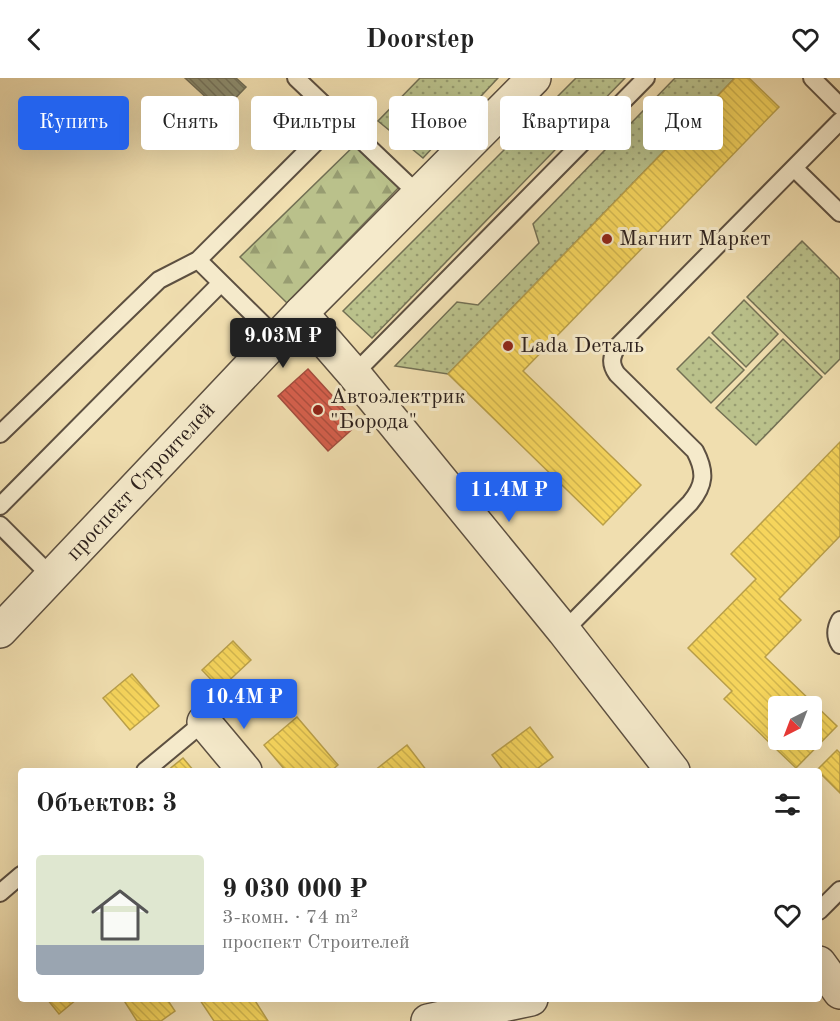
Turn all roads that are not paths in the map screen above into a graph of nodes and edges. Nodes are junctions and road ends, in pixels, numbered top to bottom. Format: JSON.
{"nodes":[{"id":1,"x":296,"y":78,"type":"edge"},
{"id":2,"x":534,"y":78,"type":"edge"},
{"id":3,"x":646,"y":78,"type":"edge"},
{"id":4,"x":812,"y":78,"type":"edge"},
{"id":5,"x":315,"y":96,"type":"edge"},
{"id":6,"x":840,"y":106,"type":"edge"},
{"id":7,"x":840,"y":121,"type":"edge"},
{"id":8,"x":308,"y":150,"type":"edge"},
{"id":9,"x":372,"y":150,"type":"edge"},
{"id":10,"x":794,"y":168,"type":"junction"},
{"id":11,"x":419,"y":195,"type":"junction"},
{"id":12,"x":840,"y":213,"type":"edge"},
{"id":13,"x":198,"y":260,"type":"junction"},
{"id":14,"x":221,"y":283,"type":"junction"},
{"id":15,"x":301,"y":313,"type":"junction"},
{"id":16,"x":277,"y":338,"type":"junction"},
{"id":17,"x":354,"y":374,"type":"junction"},
{"id":18,"x":0,"y":434,"type":"edge"},
{"id":19,"x":0,"y":506,"type":"edge"},
{"id":20,"x":0,"y":525,"type":"edge"},
{"id":21,"x":51,"y":576,"type":"junction"},
{"id":22,"x":840,"y":620,"type":"edge"},
{"id":23,"x":0,"y":631,"type":"edge"},
{"id":24,"x":564,"y":631,"type":"junction"},
{"id":25,"x":840,"y":645,"type":"edge"},
{"id":26,"x":228,"y":702,"type":"dead end"},
{"id":27,"x":204,"y":722,"type":"junction"},
{"id":28,"x":150,"y":768,"type":"edge"},
{"id":29,"x":242,"y":768,"type":"edge"},
{"id":30,"x":671,"y":768,"type":"edge"},
{"id":31,"x":18,"y":878,"type":"edge"},
{"id":32,"x":840,"y":890,"type":"edge"},
{"id":33,"x":0,"y":893,"type":"edge"},
{"id":34,"x":822,"y":908,"type":"edge"},
{"id":35,"x":822,"y":967,"type":"edge"},
{"id":36,"x":840,"y":992,"type":"edge"},
{"id":37,"x":509,"y":1002,"type":"edge"},
{"id":38,"x":427,"y":1013,"type":"edge"}],
"edges":[{"from":1,"to":5,"type":"lane"},
{"from":2,"to":11,"type":"street","name":"проспект Строителей"},
{"from":3,"to":17,"type":"lane"},
{"from":4,"to":6,"type":"lane"},
{"from":7,"to":10,"type":"lane"},
{"from":8,"to":13,"type":"lane"},
{"from":9,"to":11,"type":"lane"},
{"from":10,"to":12,"type":"lane"},
{"from":10,"to":24,"type":"lane"},
{"from":11,"to":15,"type":"street","name":"проспект Строителей"},
{"from":13,"to":14,"type":"lane"},
{"from":13,"to":18,"type":"lane"},
{"from":14,"to":16,"type":"lane"},
{"from":14,"to":19,"type":"lane"},
{"from":15,"to":16,"type":"street","name":"проспект Строителей"},
{"from":15,"to":17,"type":"street"},
{"from":16,"to":21,"type":"street","name":"проспект Строителей"},
{"from":17,"to":24,"type":"street"},
{"from":20,"to":21,"type":"lane"},
{"from":21,"to":23,"type":"street","name":"проспект Строителей"},
{"from":22,"to":25,"type":"lane"},
{"from":24,"to":30,"type":"street"},
{"from":26,"to":27,"type":"lane"},
{"from":27,"to":28,"type":"lane"},
{"from":27,"to":29,"type":"street"},
{"from":31,"to":33,"type":"lane"},
{"from":32,"to":34,"type":"lane"},
{"from":35,"to":36,"type":"street"},
{"from":37,"to":38,"type":"street"}]}
